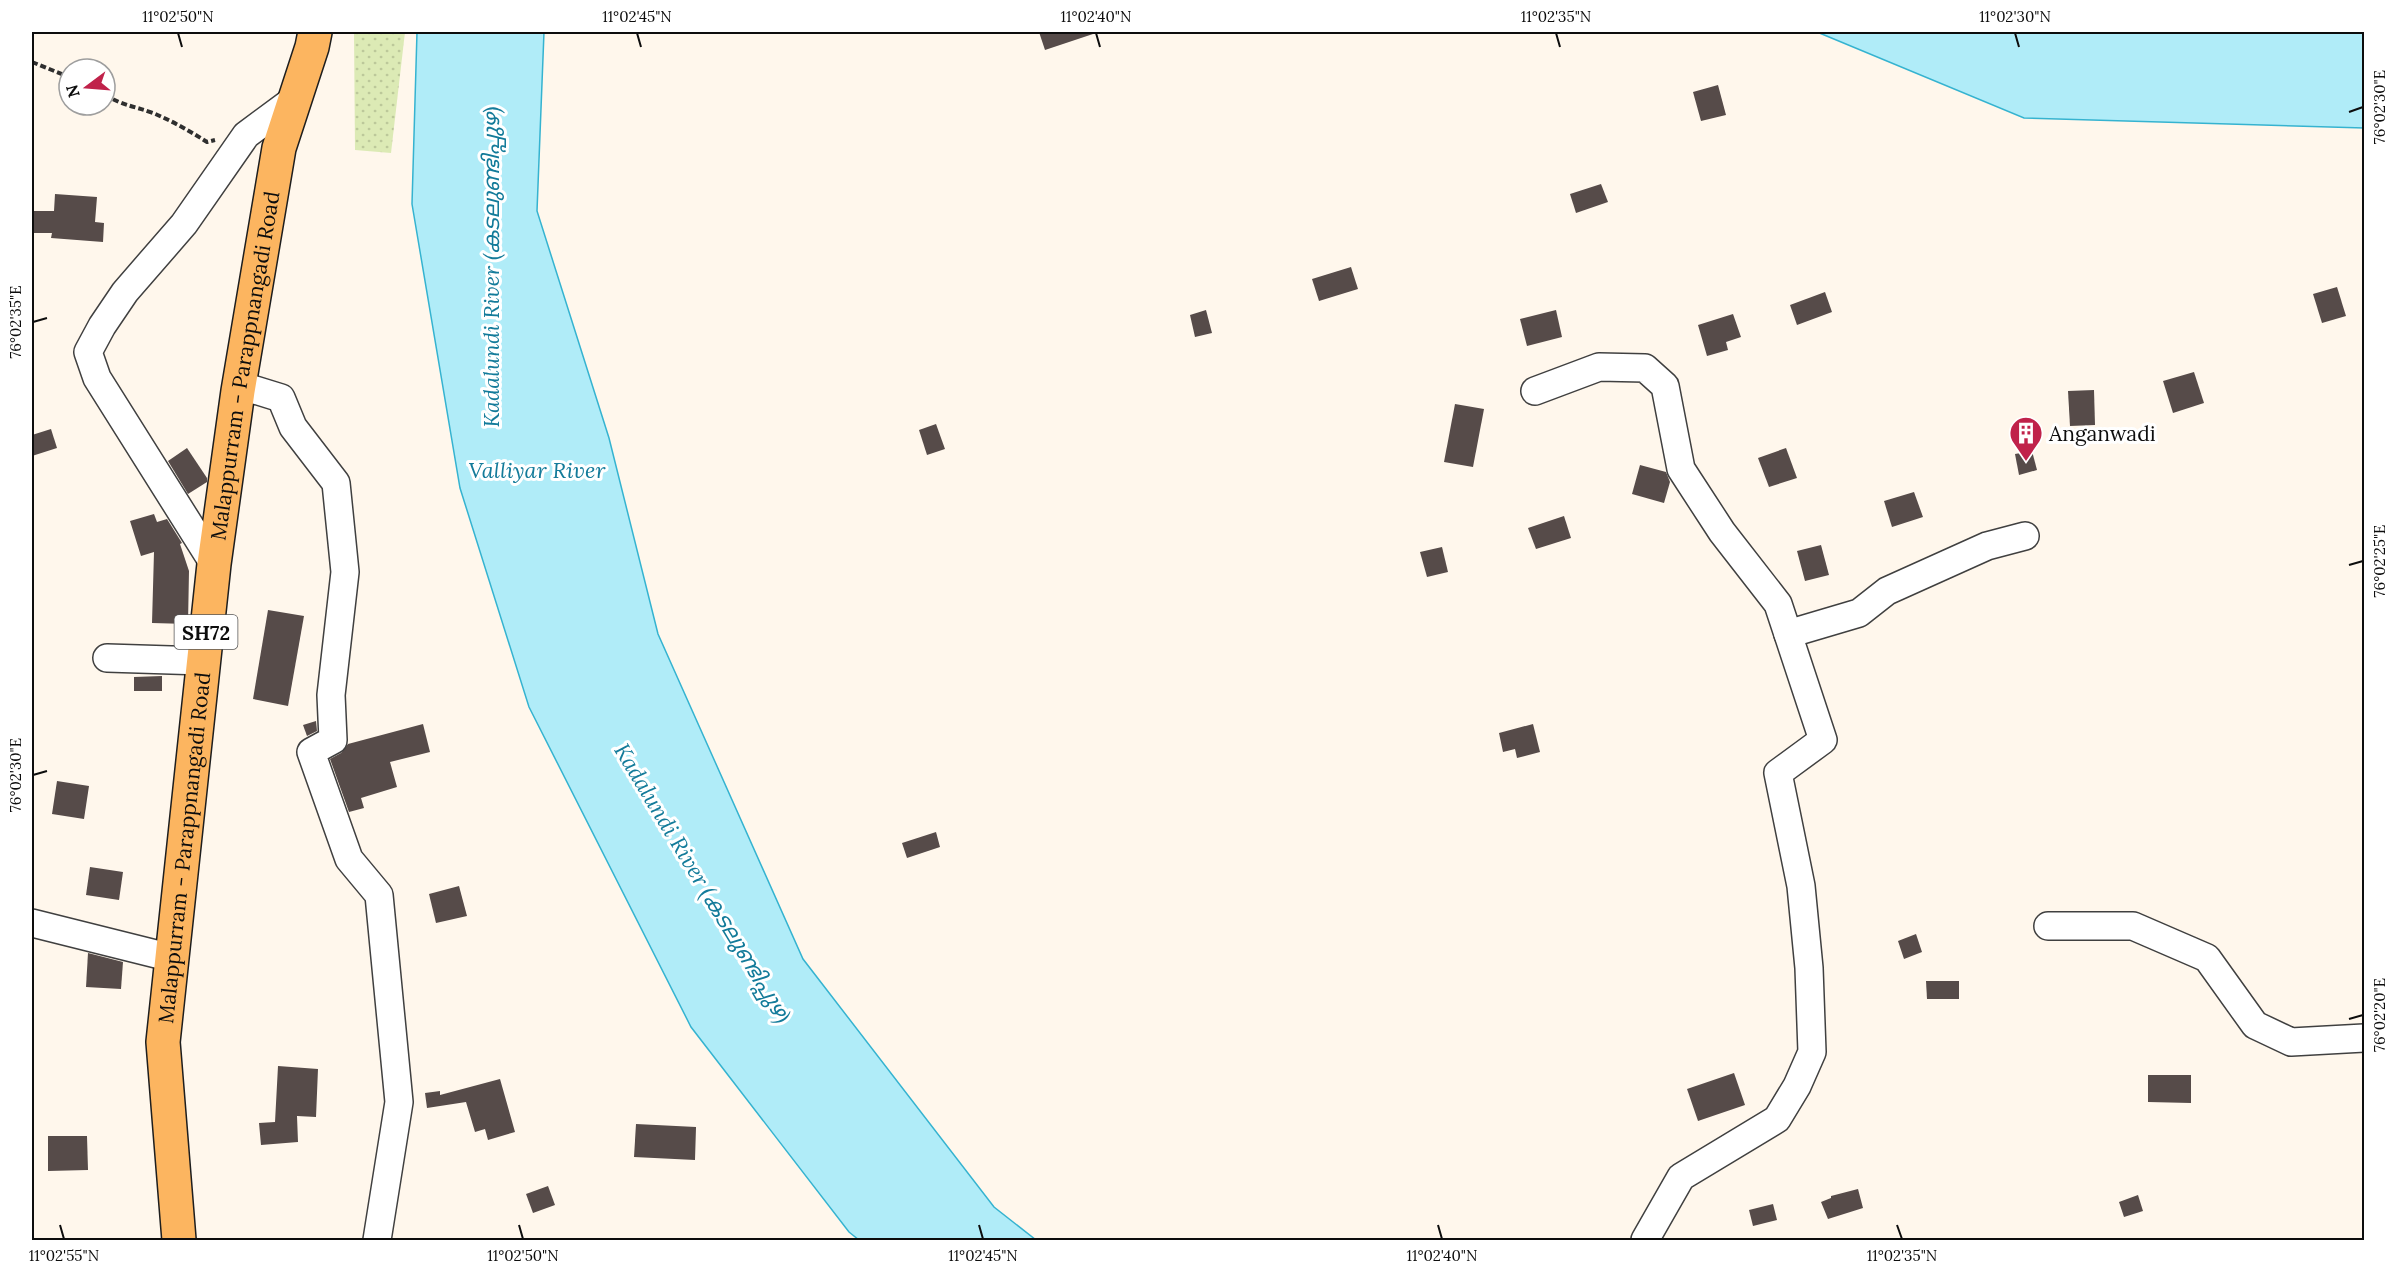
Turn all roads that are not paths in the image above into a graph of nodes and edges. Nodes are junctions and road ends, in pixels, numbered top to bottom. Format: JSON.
{"nodes":[{"id":1,"x":312,"y":37,"type":"edge"},
{"id":2,"x":296,"y":98,"type":"junction"},
{"id":3,"x":239,"y":385,"type":"junction"},
{"id":4,"x":1535,"y":391,"type":"dead end"},
{"id":5,"x":2025,"y":536,"type":"dead end"},
{"id":6,"x":214,"y":564,"type":"junction"},
{"id":7,"x":1788,"y":634,"type":"junction"},
{"id":8,"x":107,"y":658,"type":"dead end"},
{"id":9,"x":203,"y":662,"type":"junction"},
{"id":10,"x":32,"y":923,"type":"edge"},
{"id":11,"x":2048,"y":926,"type":"dead end"},
{"id":12,"x":172,"y":958,"type":"junction"},
{"id":13,"x":2364,"y":1038,"type":"edge"},
{"id":14,"x":179,"y":1240,"type":"edge"},
{"id":15,"x":377,"y":1240,"type":"edge"},
{"id":16,"x":1644,"y":1240,"type":"edge"}],
"edges":[{"from":1,"to":2,"type":"main road","name":"Malappurram - Parappnangadi Road","number":"SH72"},
{"from":2,"to":3,"type":"main road","name":"Malappurram - Parappnangadi Road","number":"SH72"},
{"from":2,"to":6,"type":"street"},
{"from":3,"to":6,"type":"main road","name":"Malappurram - Parappnangadi Road","number":"SH72"},
{"from":3,"to":15,"type":"street"},
{"from":4,"to":7,"type":"street"},
{"from":5,"to":7,"type":"street"},
{"from":6,"to":9,"type":"main road","name":"Malappurram - Parappnangadi Road","number":"SH72"},
{"from":7,"to":16,"type":"street"},
{"from":8,"to":9,"type":"street"},
{"from":9,"to":12,"type":"main road","name":"Malappurram - Parappnangadi Road","number":"SH72"},
{"from":10,"to":12,"type":"street"},
{"from":11,"to":13,"type":"street"},
{"from":12,"to":14,"type":"main road","name":"Malappurram - Parappnangadi Road","number":"SH72"}]}
